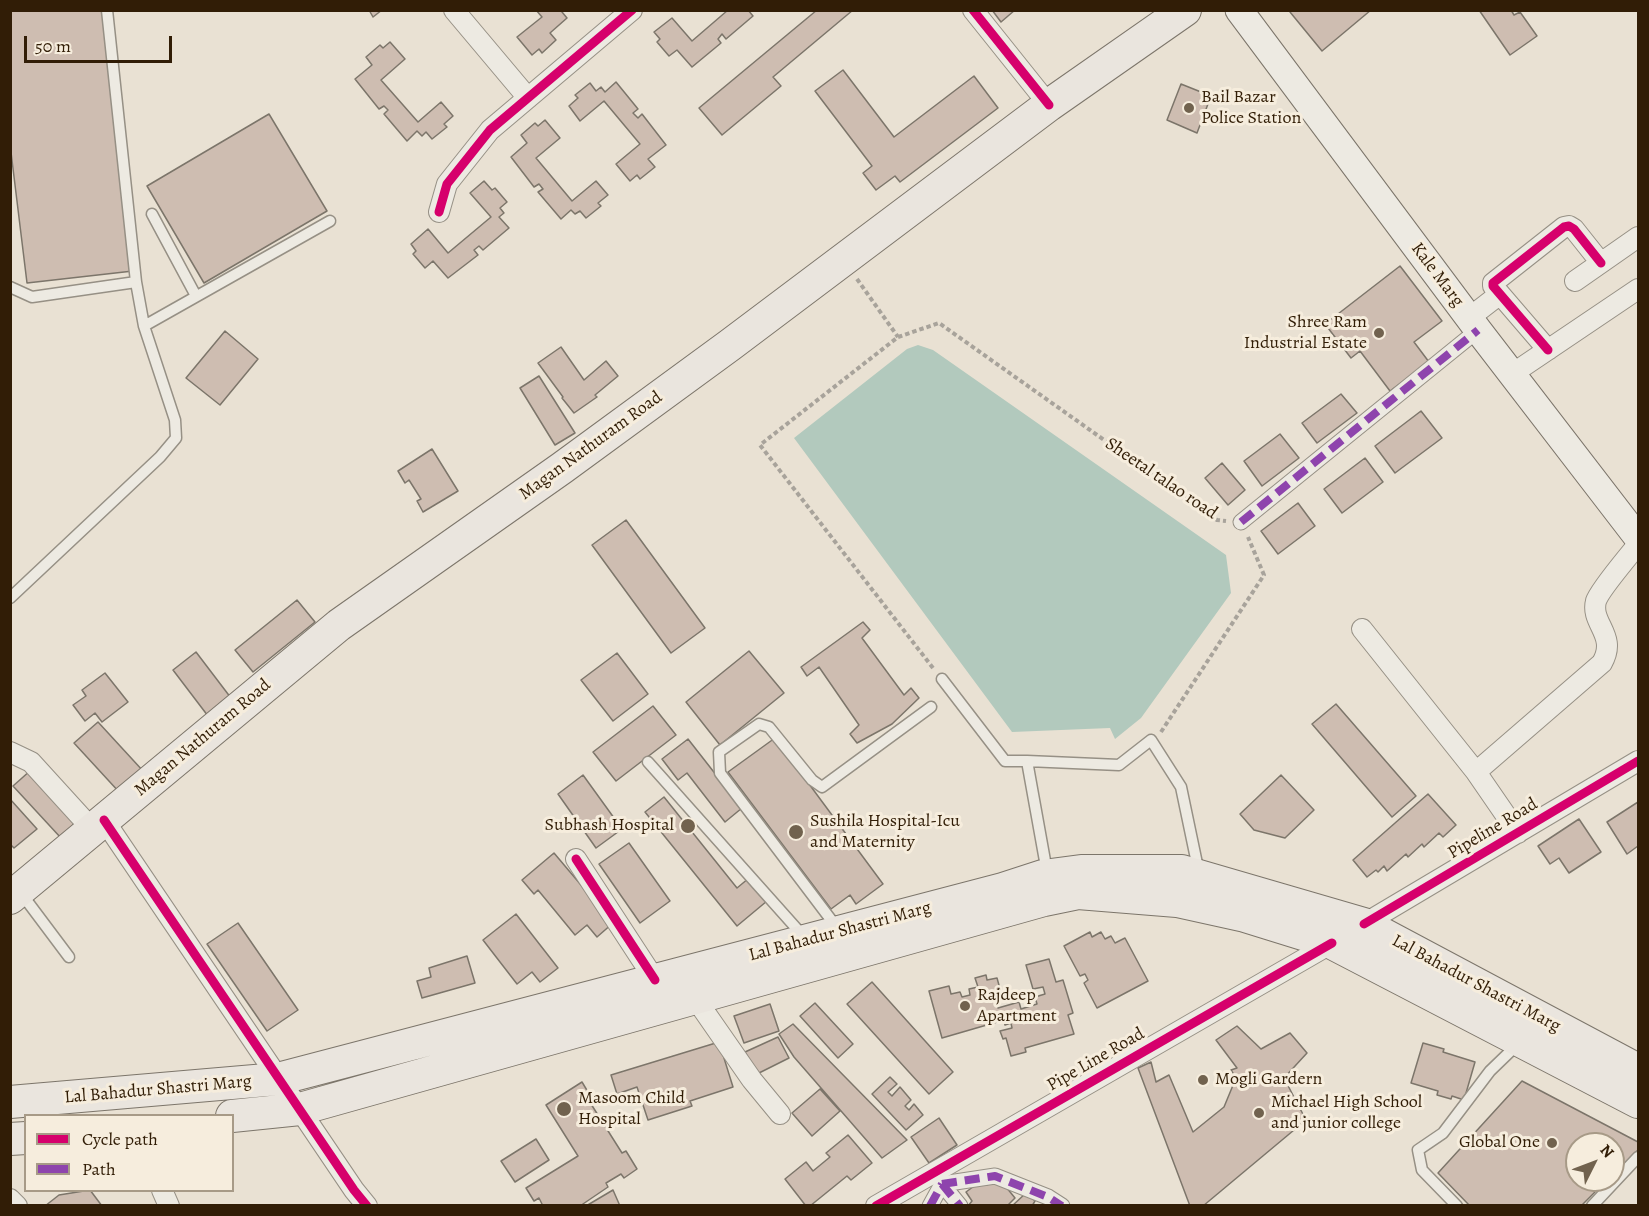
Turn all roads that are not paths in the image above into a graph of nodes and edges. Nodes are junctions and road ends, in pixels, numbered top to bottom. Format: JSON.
{"nodes":[{"id":1,"x":107,"y":10,"type":"edge"},
{"id":2,"x":454,"y":10,"type":"edge"},
{"id":3,"x":632,"y":10,"type":"edge"},
{"id":4,"x":973,"y":10,"type":"edge"},
{"id":5,"x":1239,"y":10,"type":"edge"},
{"id":6,"x":1184,"y":11,"type":"edge"},
{"id":7,"x":528,"y":98,"type":"junction"},
{"id":8,"x":1049,"y":105,"type":"junction"},
{"id":9,"x":439,"y":212,"type":"dead end"},
{"id":10,"x":152,"y":214,"type":"dead end"},
{"id":11,"x":330,"y":221,"type":"dead end"},
{"id":12,"x":1638,"y":237,"type":"edge"},
{"id":13,"x":1601,"y":263,"type":"junction"},
{"id":14,"x":1575,"y":280,"type":"dead end"},
{"id":15,"x":136,"y":282,"type":"junction"},
{"id":16,"x":10,"y":287,"type":"edge"},
{"id":17,"x":1638,"y":289,"type":"edge"},
{"id":18,"x":1500,"y":294,"type":"junction"},
{"id":19,"x":196,"y":296,"type":"junction"},
{"id":20,"x":1474,"y":324,"type":"junction"},
{"id":21,"x":144,"y":326,"type":"junction"},
{"id":22,"x":1548,"y":350,"type":"junction"},
{"id":23,"x":1512,"y":374,"type":"junction"},
{"id":24,"x":1241,"y":522,"type":"road end"},
{"id":25,"x":1638,"y":538,"type":"edge"},
{"id":26,"x":1638,"y":544,"type":"edge"},
{"id":27,"x":10,"y":598,"type":"edge"},
{"id":28,"x":1362,"y":629,"type":"dead end"},
{"id":29,"x":942,"y":679,"type":"road end"},
{"id":30,"x":931,"y":707,"type":"dead end"},
{"id":31,"x":10,"y":752,"type":"edge"},
{"id":32,"x":1027,"y":761,"type":"junction"},
{"id":33,"x":1638,"y":761,"type":"edge"},
{"id":34,"x":648,"y":762,"type":"dead end"},
{"id":35,"x":1476,"y":772,"type":"junction"},
{"id":36,"x":98,"y":824,"type":"junction"},
{"id":37,"x":1518,"y":833,"type":"junction"},
{"id":38,"x":576,"y":859,"type":"dead end"},
{"id":39,"x":1200,"y":876,"type":"junction"},
{"id":40,"x":1051,"y":887,"type":"junction"},
{"id":41,"x":15,"y":894,"type":"edge"},
{"id":42,"x":1364,"y":924,"type":"junction"},
{"id":43,"x":840,"y":932,"type":"junction"},
{"id":44,"x":807,"y":941,"type":"junction"},
{"id":45,"x":1332,"y":943,"type":"junction"},
{"id":46,"x":69,"y":957,"type":"dead end"},
{"id":47,"x":655,"y":980,"type":"junction"},
{"id":48,"x":695,"y":998,"type":"junction"},
{"id":49,"x":1521,"y":1041,"type":"junction"},
{"id":50,"x":1638,"y":1070,"type":"edge"},
{"id":51,"x":278,"y":1079,"type":"junction"},
{"id":52,"x":10,"y":1102,"type":"edge"},
{"id":53,"x":1638,"y":1102,"type":"edge"},
{"id":54,"x":300,"y":1109,"type":"junction"},
{"id":55,"x":780,"y":1114,"type":"dead end"},
{"id":56,"x":234,"y":1116,"type":"edge"},
{"id":57,"x":1638,"y":1157,"type":"edge"},
{"id":58,"x":942,"y":1184,"type":"junction"},
{"id":59,"x":162,"y":1192,"type":"edge"},
{"id":60,"x":10,"y":1198,"type":"edge"},
{"id":61,"x":17,"y":1206,"type":"edge"},
{"id":62,"x":169,"y":1206,"type":"edge"},
{"id":63,"x":367,"y":1206,"type":"edge"},
{"id":64,"x":876,"y":1206,"type":"edge"},
{"id":65,"x":930,"y":1206,"type":"edge"},
{"id":66,"x":960,"y":1206,"type":"edge"},
{"id":67,"x":1062,"y":1206,"type":"edge"},
{"id":68,"x":1457,"y":1206,"type":"edge"},
{"id":69,"x":1592,"y":1206,"type":"edge"}],
"edges":[{"from":1,"to":15,"type":"lane"},
{"from":2,"to":7,"type":"street"},
{"from":3,"to":7,"type":"street"},
{"from":4,"to":8,"type":"street"},
{"from":5,"to":20,"type":"main road","name":"Kale Marg"},
{"from":6,"to":8,"type":"main road","name":"Magan Nathuram Road"},
{"from":7,"to":9,"type":"street"},
{"from":8,"to":36,"type":"main road","name":"Magan Nathuram Road"},
{"from":10,"to":19,"type":"lane"},
{"from":11,"to":19,"type":"lane"},
{"from":12,"to":13,"type":"street"},
{"from":13,"to":14,"type":"street"},
{"from":13,"to":18,"type":"street"},
{"from":15,"to":16,"type":"lane"},
{"from":15,"to":21,"type":"lane"},
{"from":17,"to":22,"type":"street"},
{"from":18,"to":20,"type":"street"},
{"from":18,"to":22,"type":"street"},
{"from":19,"to":21,"type":"lane"},
{"from":20,"to":23,"type":"main road","name":"Kale Marg"},
{"from":20,"to":24,"type":"street"},
{"from":21,"to":27,"type":"lane"},
{"from":22,"to":23,"type":"street"},
{"from":23,"to":25,"type":"main road","name":"Kale Marg"},
{"from":26,"to":35,"type":"street"},
{"from":28,"to":35,"type":"street"},
{"from":29,"to":32,"type":"lane"},
{"from":30,"to":43,"type":"lane"},
{"from":31,"to":36,"type":"street"},
{"from":32,"to":39,"type":"lane"},
{"from":32,"to":40,"type":"lane"},
{"from":33,"to":37,"type":"street","name":"Pipeline Road"},
{"from":34,"to":44,"type":"lane"},
{"from":35,"to":37,"type":"street"},
{"from":36,"to":41,"type":"main road","name":"Magan Nathuram Road"},
{"from":36,"to":51,"type":"street"},
{"from":37,"to":42,"type":"street","name":"Pipeline Road"},
{"from":38,"to":47,"type":"street"},
{"from":39,"to":40,"type":"main road","name":"Lal Bahadur Shastri Marg"},
{"from":39,"to":42,"type":"main road","name":"Lal Bahadur Shastri Marg"},
{"from":40,"to":43,"type":"main road","name":"Lal Bahadur Shastri Marg"},
{"from":40,"to":45,"type":"main road","name":"Lal Bahadur Shastri Marg"},
{"from":40,"to":48,"type":"main road","name":"Lal Bahadur Shastri Marg"},
{"from":41,"to":46,"type":"lane"},
{"from":42,"to":50,"type":"main road","name":"Lal Bahadur Shastri Marg"},
{"from":43,"to":44,"type":"main road","name":"Lal Bahadur Shastri Marg"},
{"from":44,"to":47,"type":"main road","name":"Lal Bahadur Shastri Marg"},
{"from":45,"to":49,"type":"main road","name":"Lal Bahadur Shastri Marg"},
{"from":45,"to":64,"type":"street","name":"Pipe Line Road"},
{"from":47,"to":51,"type":"main road","name":"Lal Bahadur Shastri Marg"},
{"from":48,"to":54,"type":"main road","name":"Lal Bahadur Shastri Marg"},
{"from":48,"to":55,"type":"street"},
{"from":49,"to":53,"type":"main road","name":"Lal Bahadur Shastri Marg"},
{"from":49,"to":68,"type":"lane"},
{"from":51,"to":52,"type":"main road","name":"Lal Bahadur Shastri Marg"},
{"from":51,"to":54,"type":"street"},
{"from":54,"to":56,"type":"main road","name":"Lal Bahadur Shastri Marg"},
{"from":54,"to":63,"type":"street"},
{"from":57,"to":69,"type":"lane"},
{"from":58,"to":65,"type":"street"},
{"from":58,"to":66,"type":"street"},
{"from":58,"to":67,"type":"street"},
{"from":59,"to":62,"type":"street"},
{"from":60,"to":61,"type":"street"}]}
